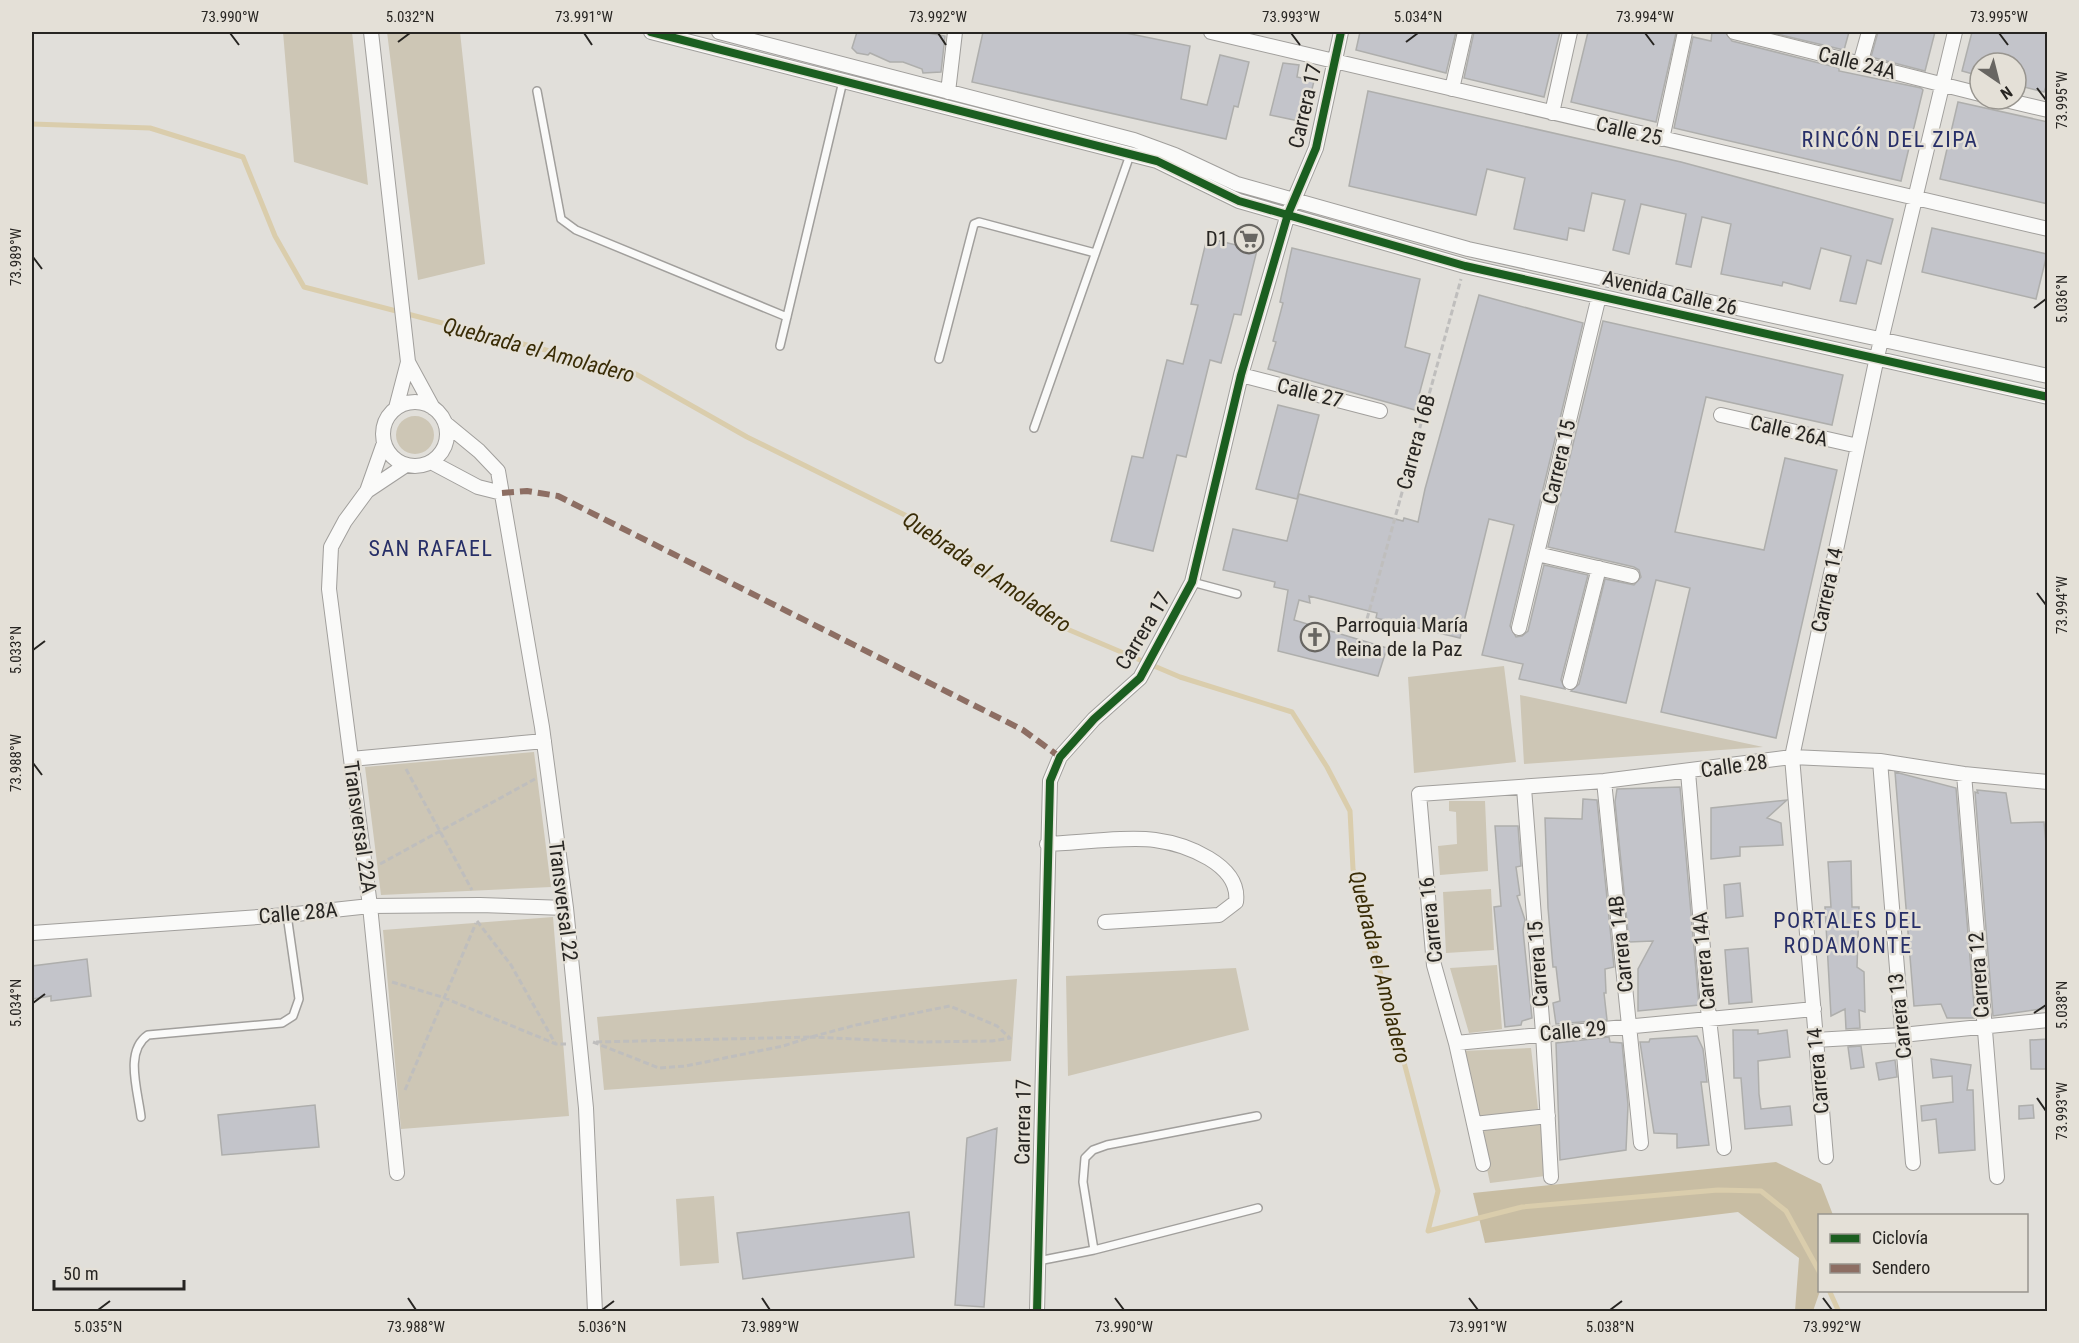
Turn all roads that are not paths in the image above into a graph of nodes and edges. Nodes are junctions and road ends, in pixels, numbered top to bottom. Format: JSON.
{"nodes":[{"id":1,"x":371,"y":32,"type":"edge"},
{"id":2,"x":651,"y":32,"type":"edge"},
{"id":3,"x":719,"y":32,"type":"edge"},
{"id":4,"x":955,"y":32,"type":"edge"},
{"id":5,"x":1211,"y":32,"type":"edge"},
{"id":6,"x":1341,"y":32,"type":"edge"},
{"id":7,"x":1465,"y":32,"type":"edge"},
{"id":8,"x":1570,"y":32,"type":"edge"},
{"id":9,"x":1685,"y":32,"type":"edge"},
{"id":10,"x":1734,"y":32,"type":"edge"},
{"id":11,"x":1869,"y":32,"type":"edge"},
{"id":12,"x":1956,"y":32,"type":"edge"},
{"id":13,"x":1226,"y":33,"type":"edge"},
{"id":14,"x":1749,"y":33,"type":"edge"},
{"id":15,"x":1334,"y":61,"type":"junction"},
{"id":16,"x":1860,"y":64,"type":"junction"},
{"id":17,"x":843,"y":81,"type":"junction"},
{"id":18,"x":1943,"y":85,"type":"junction"},
{"id":19,"x":1452,"y":89,"type":"junction"},
{"id":20,"x":537,"y":91,"type":"dead end"},
{"id":21,"x":1968,"y":91,"type":"edge"},
{"id":22,"x":948,"y":92,"type":"junction"},
{"id":23,"x":2028,"y":105,"type":"edge"},
{"id":24,"x":2048,"y":110,"type":"edge"},
{"id":25,"x":1552,"y":113,"type":"junction"},
{"id":26,"x":1662,"y":139,"type":"junction"},
{"id":27,"x":1130,"y":155,"type":"junction"},
{"id":28,"x":1916,"y":200,"type":"junction"},
{"id":29,"x":1291,"y":208,"type":"junction"},
{"id":30,"x":2048,"y":229,"type":"edge"},
{"id":31,"x":1095,"y":253,"type":"junction"},
{"id":32,"x":1599,"y":296,"type":"junction"},
{"id":33,"x":787,"y":317,"type":"junction"},
{"id":34,"x":1881,"y":339,"type":"junction"},
{"id":35,"x":780,"y":346,"type":"dead end"},
{"id":36,"x":1877,"y":357,"type":"junction"},
{"id":37,"x":939,"y":359,"type":"dead end"},
{"id":38,"x":408,"y":362,"type":"junction"},
{"id":39,"x":1241,"y":375,"type":"junction"},
{"id":40,"x":2048,"y":376,"type":"edge"},
{"id":41,"x":2048,"y":397,"type":"edge"},
{"id":42,"x":396,"y":408,"type":"junction"},
{"id":43,"x":433,"y":408,"type":"junction"},
{"id":44,"x":1380,"y":411,"type":"dead end"},
{"id":45,"x":1720,"y":415,"type":"dead end"},
{"id":46,"x":445,"y":423,"type":"junction"},
{"id":47,"x":1034,"y":428,"type":"dead end"},
{"id":48,"x":384,"y":443,"type":"junction"},
{"id":49,"x":1858,"y":446,"type":"junction"},
{"id":50,"x":431,"y":462,"type":"junction"},
{"id":51,"x":405,"y":465,"type":"junction"},
{"id":52,"x":367,"y":491,"type":"junction"},
{"id":53,"x":502,"y":493,"type":"junction"},
{"id":54,"x":1537,"y":554,"type":"junction"},
{"id":55,"x":1599,"y":568,"type":"junction"},
{"id":56,"x":1632,"y":576,"type":"dead end"},
{"id":57,"x":1192,"y":582,"type":"junction"},
{"id":58,"x":1237,"y":594,"type":"dead end"},
{"id":59,"x":1519,"y":628,"type":"dead end"},
{"id":60,"x":1570,"y":682,"type":"dead end"},
{"id":61,"x":544,"y":741,"type":"junction"},
{"id":62,"x":1792,"y":757,"type":"junction"},
{"id":63,"x":351,"y":759,"type":"junction"},
{"id":64,"x":1880,"y":761,"type":"junction"},
{"id":65,"x":1688,"y":772,"type":"junction"},
{"id":66,"x":1964,"y":774,"type":"junction"},
{"id":67,"x":1604,"y":781,"type":"junction"},
{"id":68,"x":2048,"y":782,"type":"edge"},
{"id":69,"x":1524,"y":788,"type":"junction"},
{"id":70,"x":1419,"y":794,"type":"joint"},
{"id":71,"x":1047,"y":844,"type":"junction"},
{"id":72,"x":370,"y":906,"type":"junction"},
{"id":73,"x":566,"y":908,"type":"junction"},
{"id":74,"x":287,"y":915,"type":"junction"},
{"id":75,"x":1105,"y":921,"type":"dead end"},
{"id":76,"x":32,"y":933,"type":"edge"},
{"id":77,"x":1814,"y":1009,"type":"junction"},
{"id":78,"x":1709,"y":1019,"type":"junction"},
{"id":79,"x":2048,"y":1020,"type":"edge"},
{"id":80,"x":1629,"y":1027,"type":"junction"},
{"id":81,"x":1983,"y":1027,"type":"junction"},
{"id":82,"x":1543,"y":1034,"type":"junction"},
{"id":83,"x":1902,"y":1035,"type":"junction"},
{"id":84,"x":1815,"y":1040,"type":"junction"},
{"id":85,"x":1456,"y":1043,"type":"junction"},
{"id":86,"x":141,"y":1116,"type":"dead end"},
{"id":87,"x":1257,"y":1116,"type":"dead end"},
{"id":88,"x":1548,"y":1116,"type":"junction"},
{"id":89,"x":1474,"y":1124,"type":"junction"},
{"id":90,"x":1641,"y":1143,"type":"dead end"},
{"id":91,"x":1724,"y":1148,"type":"dead end"},
{"id":92,"x":1826,"y":1157,"type":"dead end"},
{"id":93,"x":1913,"y":1163,"type":"dead end"},
{"id":94,"x":1483,"y":1164,"type":"dead end"},
{"id":95,"x":397,"y":1173,"type":"dead end"},
{"id":96,"x":1551,"y":1177,"type":"dead end"},
{"id":97,"x":1997,"y":1177,"type":"dead end"},
{"id":98,"x":1258,"y":1208,"type":"dead end"},
{"id":99,"x":1094,"y":1251,"type":"junction"},
{"id":100,"x":1038,"y":1261,"type":"junction"},
{"id":101,"x":595,"y":1311,"type":"edge"},
{"id":102,"x":1036,"y":1311,"type":"edge"}],
"edges":[{"from":1,"to":38,"type":"street"},
{"from":2,"to":17,"type":"street"},
{"from":3,"to":22,"type":"street"},
{"from":4,"to":22,"type":"street"},
{"from":5,"to":13,"type":"street","name":"Calle 25"},
{"from":6,"to":15,"type":"street","name":"Carrera 17"},
{"from":7,"to":19,"type":"street"},
{"from":8,"to":25,"type":"street"},
{"from":9,"to":26,"type":"street"},
{"from":10,"to":14,"type":"street","name":"Calle 24A"},
{"from":11,"to":16,"type":"street"},
{"from":12,"to":18,"type":"street","name":"Carrera 14"},
{"from":13,"to":15,"type":"street","name":"Calle 25"},
{"from":14,"to":16,"type":"street","name":"Calle 24A"},
{"from":15,"to":19,"type":"street","name":"Calle 25"},
{"from":15,"to":29,"type":"street","name":"Carrera 17"},
{"from":16,"to":18,"type":"street","name":"Calle 24A"},
{"from":17,"to":27,"type":"street"},
{"from":17,"to":33,"type":"lane"},
{"from":18,"to":21,"type":"street","name":"Calle 24A"},
{"from":18,"to":28,"type":"street","name":"Carrera 14"},
{"from":19,"to":25,"type":"street","name":"Calle 25"},
{"from":20,"to":33,"type":"lane"},
{"from":22,"to":29,"type":"street"},
{"from":23,"to":24,"type":"street"},
{"from":25,"to":26,"type":"street","name":"Calle 25"},
{"from":26,"to":28,"type":"street","name":"Calle 25"},
{"from":27,"to":29,"type":"street"},
{"from":27,"to":31,"type":"lane"},
{"from":28,"to":30,"type":"street","name":"Calle 25"},
{"from":28,"to":34,"type":"street","name":"Carrera 14"},
{"from":29,"to":32,"type":"street","name":"Avenida Calle 26"},
{"from":29,"to":34,"type":"street","name":"Avenida Calle 26"},
{"from":29,"to":39,"type":"street","name":"Carrera 17"},
{"from":31,"to":37,"type":"lane"},
{"from":31,"to":47,"type":"lane"},
{"from":32,"to":36,"type":"street","name":"Avenida Calle 26"},
{"from":32,"to":54,"type":"street","name":"Carrera 15"},
{"from":33,"to":35,"type":"lane"},
{"from":34,"to":36,"type":"street","name":"Carrera 14"},
{"from":34,"to":40,"type":"street","name":"Avenida Calle 26"},
{"from":36,"to":41,"type":"street","name":"Avenida Calle 26"},
{"from":36,"to":49,"type":"street","name":"Carrera 14"},
{"from":38,"to":42,"type":"street"},
{"from":38,"to":43,"type":"street"},
{"from":39,"to":44,"type":"street","name":"Calle 27"},
{"from":39,"to":57,"type":"street","name":"Carrera 17"},
{"from":42,"to":43,"type":"street"},
{"from":42,"to":48,"type":"street"},
{"from":43,"to":46,"type":"street"},
{"from":45,"to":49,"type":"street","name":"Calle 26A"},
{"from":46,"to":50,"type":"street"},
{"from":46,"to":53,"type":"street","name":"Transversal 22"},
{"from":48,"to":51,"type":"street"},
{"from":48,"to":52,"type":"street"},
{"from":49,"to":62,"type":"street","name":"Carrera 14"},
{"from":50,"to":51,"type":"street"},
{"from":50,"to":53,"type":"street"},
{"from":51,"to":52,"type":"street"},
{"from":52,"to":63,"type":"street","name":"Transversal 22A"},
{"from":53,"to":61,"type":"street","name":"Transversal 22"},
{"from":54,"to":55,"type":"street"},
{"from":54,"to":59,"type":"street","name":"Carrera 15"},
{"from":55,"to":56,"type":"street"},
{"from":55,"to":60,"type":"street"},
{"from":57,"to":58,"type":"lane"},
{"from":57,"to":71,"type":"street","name":"Carrera 17"},
{"from":61,"to":63,"type":"street"},
{"from":61,"to":73,"type":"street","name":"Transversal 22"},
{"from":62,"to":64,"type":"street","name":"Calle 28"},
{"from":62,"to":65,"type":"street","name":"Calle 28"},
{"from":62,"to":77,"type":"street","name":"Carrera 14"},
{"from":63,"to":72,"type":"street","name":"Transversal 22A"},
{"from":64,"to":66,"type":"street","name":"Calle 28"},
{"from":64,"to":83,"type":"street","name":"Carrera 13"},
{"from":65,"to":67,"type":"street","name":"Calle 28"},
{"from":65,"to":78,"type":"street","name":"Carrera 14A"},
{"from":66,"to":68,"type":"street","name":"Calle 28"},
{"from":66,"to":81,"type":"street","name":"Carrera 12"},
{"from":67,"to":69,"type":"street","name":"Calle 28"},
{"from":67,"to":80,"type":"street","name":"Carrera 14B"},
{"from":69,"to":70,"type":"street","name":"Calle 28"},
{"from":69,"to":82,"type":"street","name":"Carrera 15"},
{"from":70,"to":85,"type":"street","name":"Carrera 16"},
{"from":71,"to":75,"type":"street"},
{"from":71,"to":100,"type":"street","name":"Carrera 17"},
{"from":72,"to":73,"type":"street","name":"Calle 28A"},
{"from":72,"to":74,"type":"street","name":"Calle 28A"},
{"from":72,"to":95,"type":"street","name":"Transversal 22A"},
{"from":73,"to":101,"type":"street","name":"Transversal 22"},
{"from":74,"to":76,"type":"street","name":"Calle 28A"},
{"from":74,"to":86,"type":"lane"},
{"from":77,"to":78,"type":"street","name":"Calle 29"},
{"from":77,"to":84,"type":"street","name":"Carrera 14"},
{"from":78,"to":80,"type":"street","name":"Calle 29"},
{"from":78,"to":91,"type":"street","name":"Carrera 14A"},
{"from":79,"to":81,"type":"street"},
{"from":80,"to":82,"type":"street","name":"Calle 29"},
{"from":80,"to":90,"type":"street","name":"Carrera 14B"},
{"from":81,"to":83,"type":"street"},
{"from":81,"to":97,"type":"street","name":"Carrera 12"},
{"from":82,"to":85,"type":"street","name":"Calle 29"},
{"from":82,"to":88,"type":"street","name":"Carrera 15"},
{"from":83,"to":84,"type":"street"},
{"from":83,"to":93,"type":"street","name":"Carrera 13"},
{"from":84,"to":92,"type":"street","name":"Carrera 14"},
{"from":85,"to":89,"type":"street"},
{"from":87,"to":99,"type":"lane"},
{"from":88,"to":89,"type":"street"},
{"from":88,"to":96,"type":"street","name":"Carrera 15"},
{"from":89,"to":94,"type":"street"},
{"from":98,"to":99,"type":"lane"},
{"from":99,"to":100,"type":"lane"},
{"from":100,"to":102,"type":"street","name":"Carrera 17"}]}
